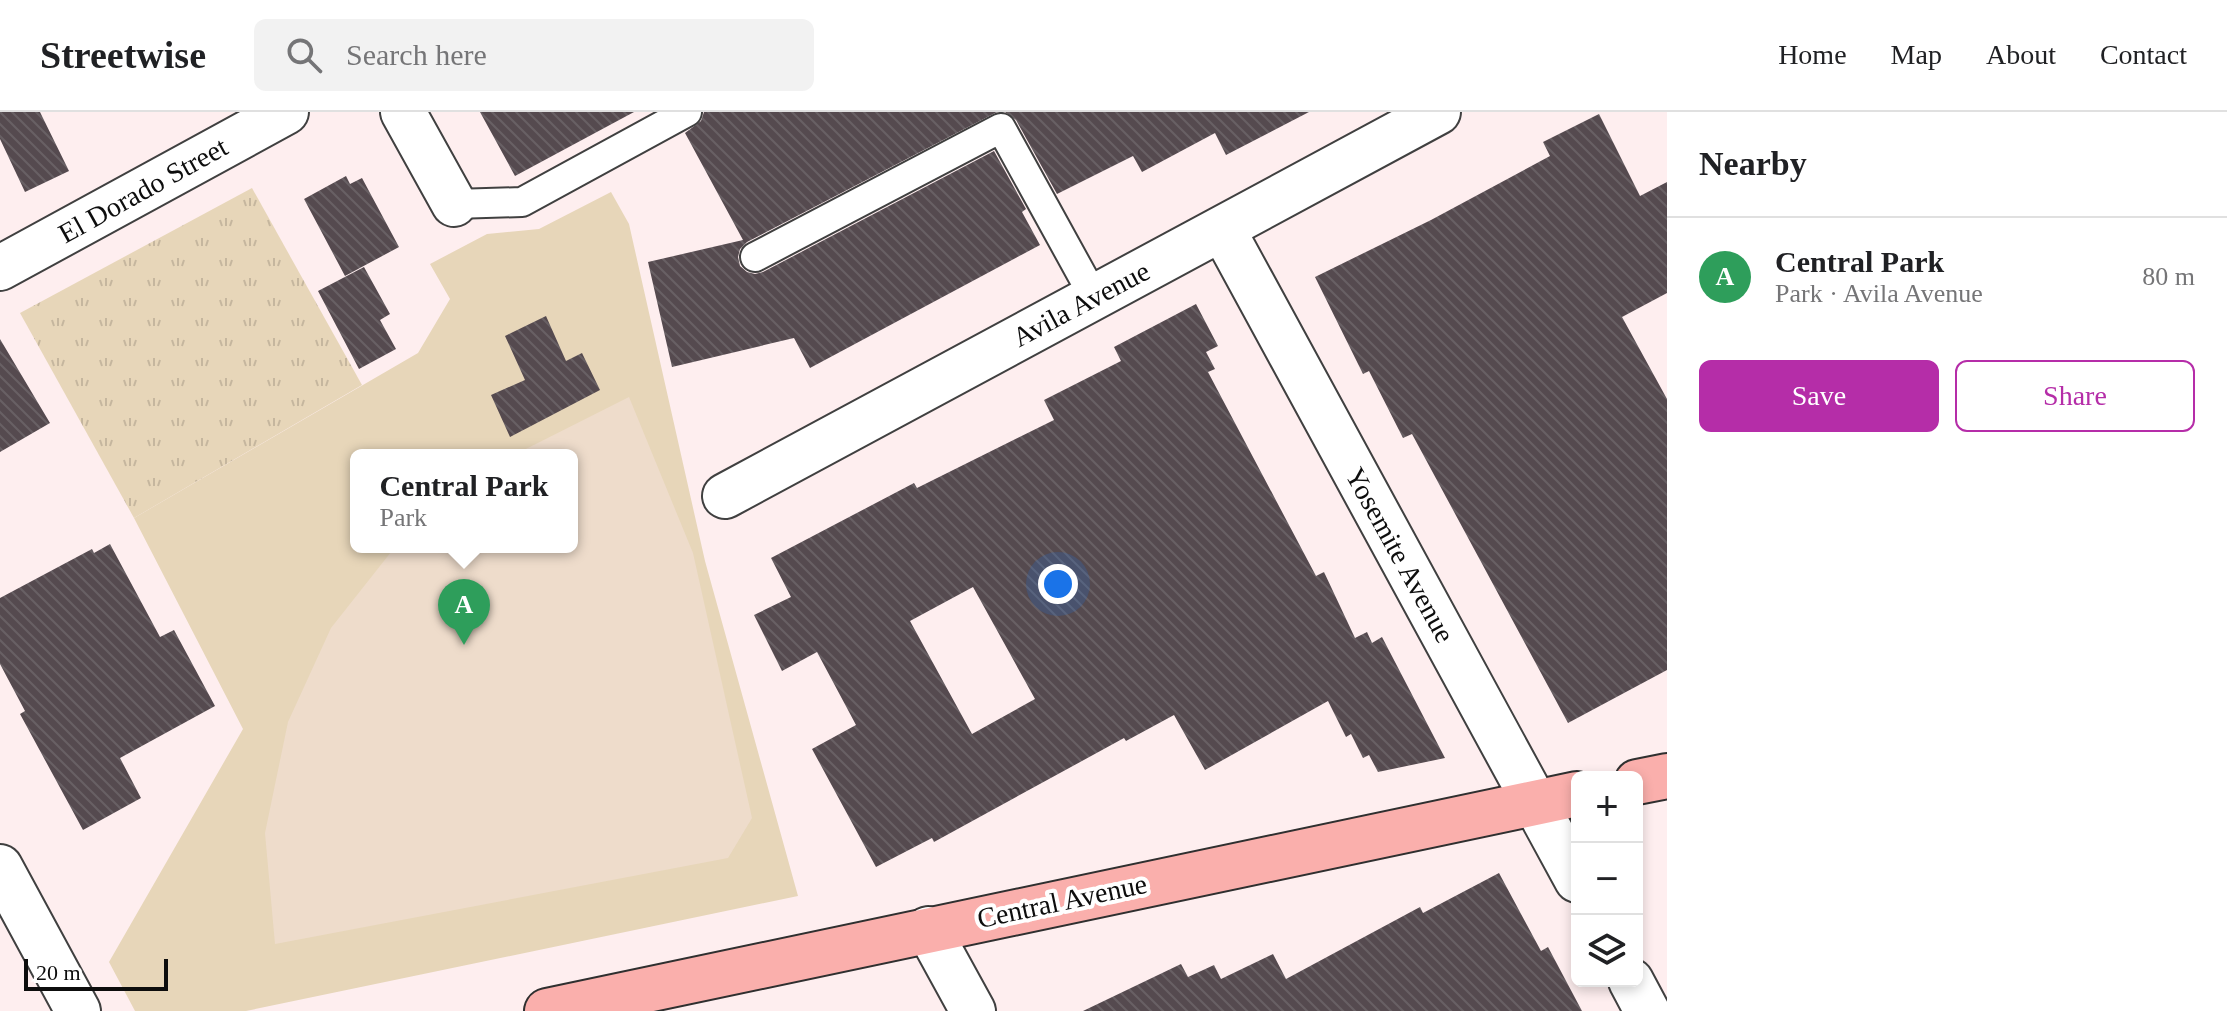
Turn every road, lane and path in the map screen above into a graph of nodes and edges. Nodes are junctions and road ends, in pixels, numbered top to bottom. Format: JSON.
{"nodes":[{"id":1,"x":286,"y":112,"type":"edge"},
{"id":2,"x":403,"y":112,"type":"edge"},
{"id":3,"x":687,"y":112,"type":"edge"},
{"id":4,"x":1438,"y":112,"type":"edge"},
{"id":5,"x":454,"y":204,"type":"joint"},
{"id":6,"x":1223,"y":230,"type":"junction"},
{"id":7,"x":755,"y":257,"type":"dead end"},
{"id":8,"x":0,"y":268,"type":"edge"},
{"id":9,"x":1094,"y":297,"type":"junction"},
{"id":10,"x":725,"y":496,"type":"dead end"},
{"id":11,"x":1667,"y":776,"type":"edge"},
{"id":12,"x":1643,"y":781,"type":"edge"},
{"id":13,"x":1571,"y":795,"type":"edge"},
{"id":14,"x":1535,"y":802,"type":"junction"},
{"id":15,"x":0,"y":867,"type":"edge"},
{"id":16,"x":1571,"y":869,"type":"edge"},
{"id":17,"x":928,"y":929,"type":"junction"},
{"id":18,"x":1634,"y":987,"type":"edge"},
{"id":19,"x":78,"y":1011,"type":"edge"},
{"id":20,"x":547,"y":1011,"type":"edge"},
{"id":21,"x":973,"y":1011,"type":"edge"},
{"id":22,"x":1647,"y":1011,"type":"edge"}],
"edges":[{"from":1,"to":8,"type":"street","name":"El Dorado Street"},
{"from":2,"to":5,"type":"street"},
{"from":3,"to":5,"type":"lane"},
{"from":4,"to":6,"type":"street","name":"Avila Avenue"},
{"from":6,"to":9,"type":"street","name":"Avila Avenue"},
{"from":6,"to":14,"type":"street","name":"Yosemite Avenue"},
{"from":7,"to":9,"type":"lane"},
{"from":9,"to":10,"type":"street","name":"Avila Avenue"},
{"from":11,"to":12,"type":"main road"},
{"from":13,"to":14,"type":"main road","name":"Central Avenue"},
{"from":14,"to":16,"type":"street","name":"Yosemite Avenue"},
{"from":14,"to":17,"type":"main road","name":"Central Avenue"},
{"from":15,"to":19,"type":"street"},
{"from":17,"to":20,"type":"main road","name":"Central Avenue"},
{"from":17,"to":21,"type":"street"},
{"from":18,"to":22,"type":"street"}]}
